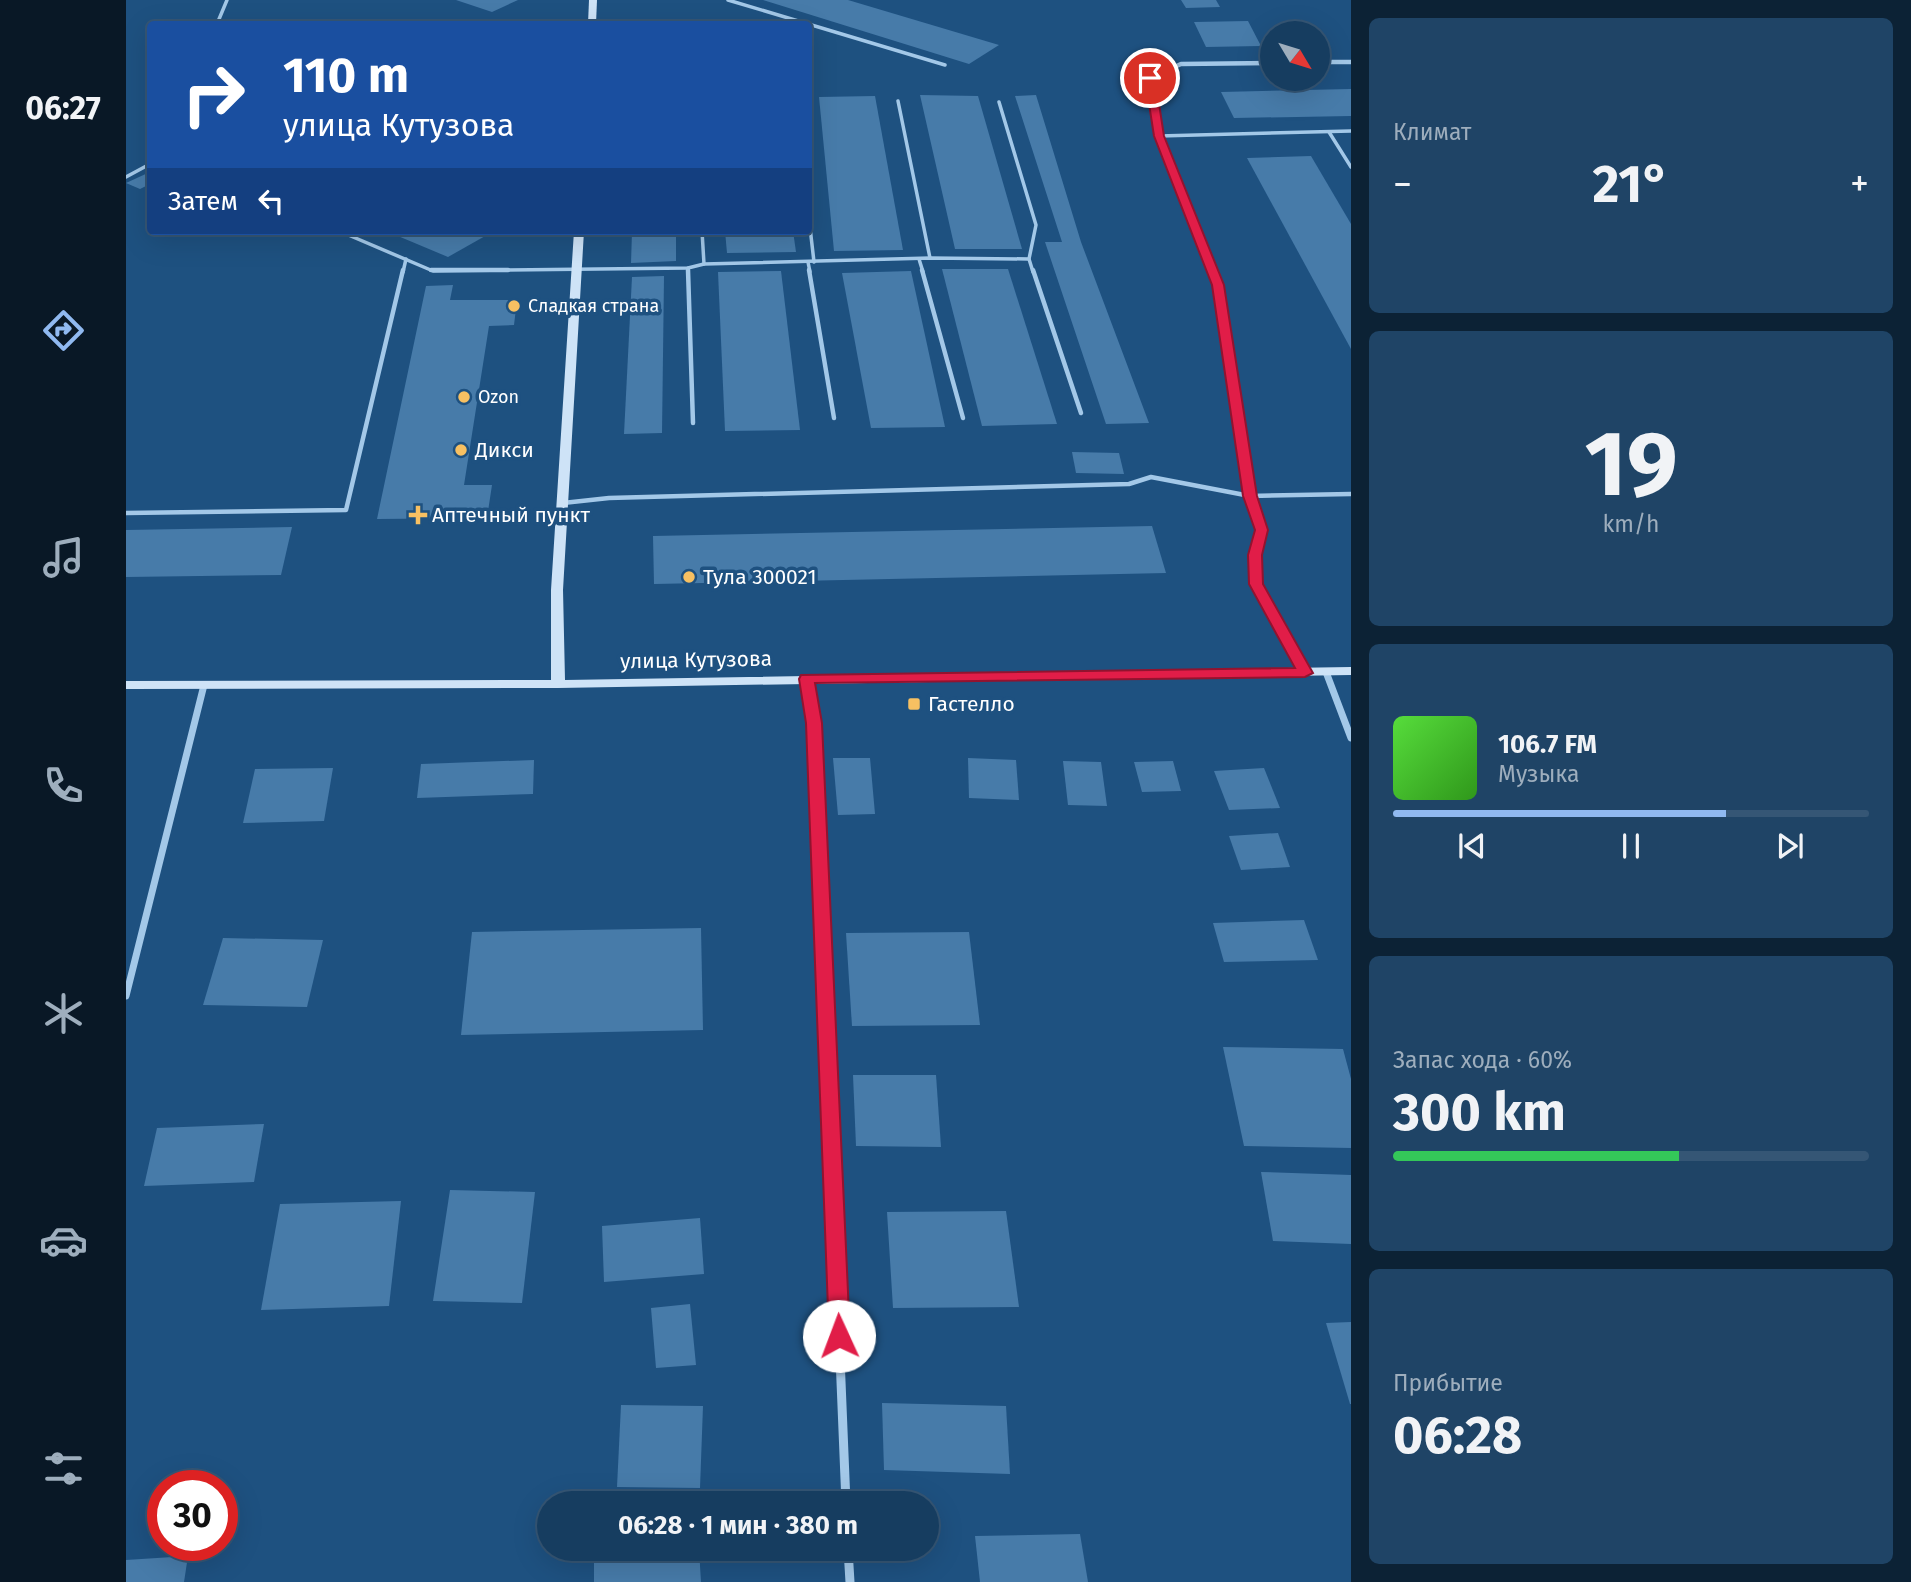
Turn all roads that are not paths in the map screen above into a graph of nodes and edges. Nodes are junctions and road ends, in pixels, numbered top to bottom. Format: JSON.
{"nodes":[{"id":1,"x":227,"y":0,"type":"edge"},
{"id":2,"x":593,"y":0,"type":"edge"},
{"id":3,"x":728,"y":0,"type":"edge"},
{"id":4,"x":218,"y":21,"type":"edge"},
{"id":5,"x":592,"y":21,"type":"edge"},
{"id":6,"x":798,"y":21,"type":"edge"},
{"id":7,"x":812,"y":25,"type":"edge"},
{"id":8,"x":1330,"y":62,"type":"edge"},
{"id":9,"x":1351,"y":62,"type":"edge"},
{"id":10,"x":1260,"y":63,"type":"edge"},
{"id":11,"x":945,"y":65,"type":"dead end"},
{"id":12,"x":898,"y":101,"type":"dead end"},
{"id":13,"x":999,"y":102,"type":"dead end"},
{"id":14,"x":1351,"y":131,"type":"edge"},
{"id":15,"x":1329,"y":132,"type":"junction"},
{"id":16,"x":1159,"y":136,"type":"junction"},
{"id":17,"x":147,"y":166,"type":"edge"},
{"id":18,"x":1351,"y":167,"type":"edge"},
{"id":19,"x":126,"y":177,"type":"edge"},
{"id":20,"x":348,"y":235,"type":"edge"},
{"id":21,"x":579,"y":235,"type":"edge"},
{"id":22,"x":702,"y":235,"type":"edge"},
{"id":23,"x":811,"y":235,"type":"edge"},
{"id":24,"x":930,"y":258,"type":"junction"},
{"id":25,"x":919,"y":259,"type":"junction"},
{"id":26,"x":1028,"y":259,"type":"junction"},
{"id":27,"x":405,"y":260,"type":"junction"},
{"id":28,"x":808,"y":262,"type":"junction"},
{"id":29,"x":814,"y":262,"type":"junction"},
{"id":30,"x":704,"y":264,"type":"junction"},
{"id":31,"x":688,"y":268,"type":"junction"},
{"id":32,"x":577,"y":271,"type":"junction"},
{"id":33,"x":1081,"y":413,"type":"dead end"},
{"id":34,"x":834,"y":418,"type":"dead end"},
{"id":35,"x":963,"y":418,"type":"dead end"},
{"id":36,"x":693,"y":424,"type":"dead end"},
{"id":37,"x":1351,"y":495,"type":"edge"},
{"id":38,"x":1250,"y":496,"type":"junction"},
{"id":39,"x":563,"y":502,"type":"junction"},
{"id":40,"x":126,"y":513,"type":"edge"},
{"id":41,"x":1351,"y":671,"type":"edge"},
{"id":42,"x":1326,"y":672,"type":"junction"},
{"id":43,"x":1305,"y":673,"type":"junction"},
{"id":44,"x":807,"y":679,"type":"junction"},
{"id":45,"x":558,"y":684,"type":"junction"},
{"id":46,"x":126,"y":685,"type":"edge"},
{"id":47,"x":204,"y":685,"type":"junction"},
{"id":48,"x":1351,"y":738,"type":"edge"},
{"id":49,"x":126,"y":996,"type":"edge"},
{"id":50,"x":846,"y":1491,"type":"edge"},
{"id":51,"x":849,"y":1561,"type":"edge"},
{"id":52,"x":850,"y":1582,"type":"edge"}],
"edges":[{"from":1,"to":4,"type":"lane"},
{"from":2,"to":5,"type":"main road"},
{"from":3,"to":6,"type":"lane"},
{"from":7,"to":11,"type":"lane"},
{"from":8,"to":9,"type":"street"},
{"from":10,"to":16,"type":"street"},
{"from":12,"to":24,"type":"lane"},
{"from":13,"to":26,"type":"lane"},
{"from":14,"to":15,"type":"lane"},
{"from":15,"to":16,"type":"lane"},
{"from":15,"to":18,"type":"lane"},
{"from":16,"to":38,"type":"street"},
{"from":17,"to":19,"type":"lane"},
{"from":20,"to":27,"type":"lane"},
{"from":21,"to":32,"type":"main road"},
{"from":22,"to":30,"type":"lane"},
{"from":23,"to":29,"type":"lane"},
{"from":24,"to":25,"type":"lane"},
{"from":24,"to":26,"type":"lane"},
{"from":25,"to":29,"type":"lane"},
{"from":25,"to":35,"type":"lane"},
{"from":26,"to":33,"type":"lane"},
{"from":27,"to":32,"type":"lane"},
{"from":27,"to":40,"type":"lane"},
{"from":28,"to":29,"type":"lane"},
{"from":28,"to":30,"type":"lane"},
{"from":28,"to":34,"type":"lane"},
{"from":30,"to":31,"type":"lane"},
{"from":31,"to":32,"type":"lane"},
{"from":31,"to":36,"type":"lane"},
{"from":32,"to":39,"type":"main road"},
{"from":37,"to":38,"type":"lane"},
{"from":38,"to":39,"type":"lane"},
{"from":38,"to":43,"type":"street"},
{"from":39,"to":45,"type":"main road"},
{"from":41,"to":42,"type":"main road","name":"улица Кутузова"},
{"from":42,"to":43,"type":"main road","name":"улица Кутузова"},
{"from":42,"to":48,"type":"street"},
{"from":43,"to":44,"type":"main road","name":"улица Кутузова"},
{"from":44,"to":45,"type":"main road","name":"улица Кутузова"},
{"from":44,"to":50,"type":"street"},
{"from":45,"to":47,"type":"main road","name":"улица Кутузова"},
{"from":46,"to":47,"type":"main road","name":"улица Кутузова"},
{"from":47,"to":49,"type":"street"},
{"from":51,"to":52,"type":"street"}]}
